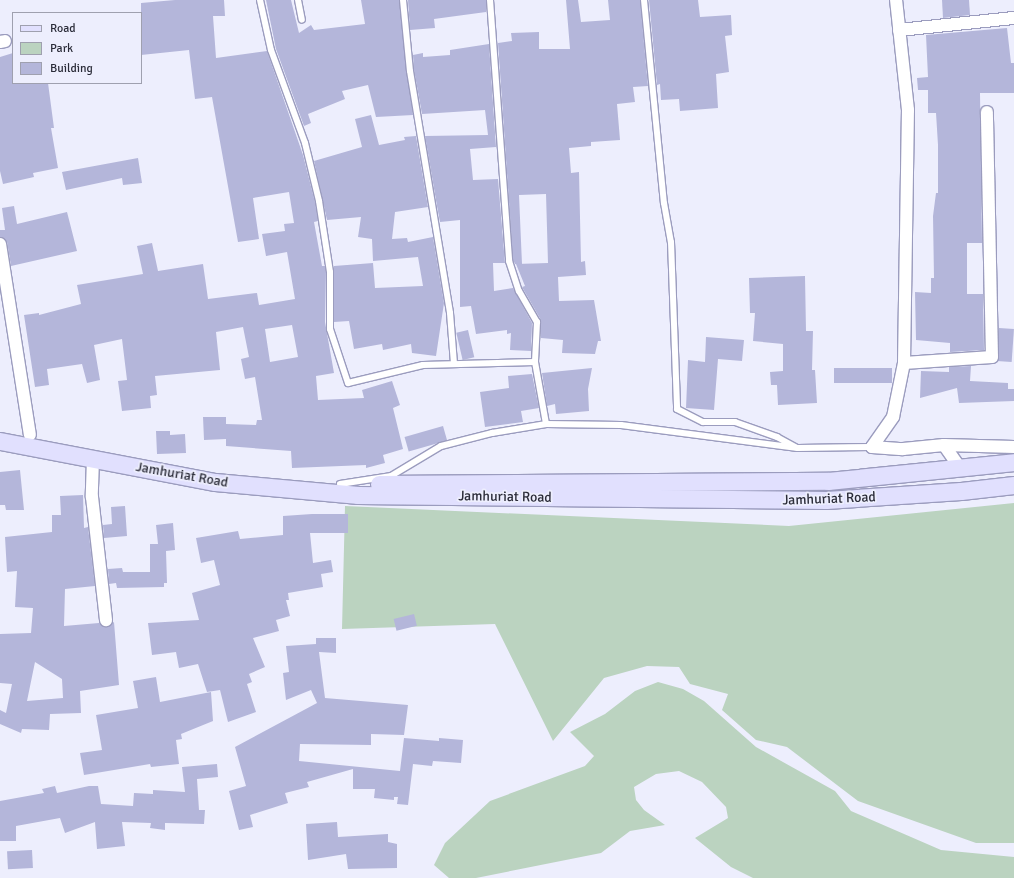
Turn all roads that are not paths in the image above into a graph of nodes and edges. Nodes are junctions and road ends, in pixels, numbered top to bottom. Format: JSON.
{"nodes":[{"id":1,"x":260,"y":0,"type":"edge"},
{"id":2,"x":298,"y":0,"type":"edge"},
{"id":3,"x":403,"y":0,"type":"edge"},
{"id":4,"x":490,"y":0,"type":"edge"},
{"id":5,"x":644,"y":0,"type":"edge"},
{"id":6,"x":896,"y":0,"type":"edge"},
{"id":7,"x":1014,"y":18,"type":"edge"},
{"id":8,"x":302,"y":20,"type":"dead end"},
{"id":9,"x":900,"y":30,"type":"junction"},
{"id":10,"x":987,"y":112,"type":"dead end"},
{"id":11,"x":0,"y":244,"type":"edge"},
{"id":12,"x":535,"y":362,"type":"junction"},
{"id":13,"x":904,"y":363,"type":"junction"},
{"id":14,"x":454,"y":364,"type":"junction"},
{"id":15,"x":546,"y":424,"type":"junction"},
{"id":16,"x":0,"y":433,"type":"edge"},
{"id":17,"x":30,"y":435,"type":"junction"},
{"id":18,"x":0,"y":441,"type":"edge"},
{"id":19,"x":944,"y":445,"type":"junction"},
{"id":20,"x":872,"y":447,"type":"junction"},
{"id":21,"x":1014,"y":447,"type":"edge"},
{"id":22,"x":798,"y":448,"type":"junction"},
{"id":23,"x":93,"y":459,"type":"junction"},
{"id":24,"x":1014,"y":462,"type":"edge"},
{"id":25,"x":960,"y":468,"type":"junction"},
{"id":26,"x":340,"y":484,"type":"junction"},
{"id":27,"x":1014,"y":485,"type":"edge"},
{"id":28,"x":106,"y":620,"type":"dead end"}],
"edges":[{"from":1,"to":14,"type":"lane"},
{"from":2,"to":8,"type":"lane"},
{"from":3,"to":14,"type":"lane"},
{"from":4,"to":12,"type":"lane"},
{"from":5,"to":22,"type":"lane"},
{"from":6,"to":9,"type":"street"},
{"from":7,"to":9,"type":"street"},
{"from":9,"to":13,"type":"street"},
{"from":10,"to":13,"type":"street"},
{"from":11,"to":17,"type":"street"},
{"from":12,"to":14,"type":"lane"},
{"from":12,"to":15,"type":"lane"},
{"from":13,"to":20,"type":"street"},
{"from":15,"to":22,"type":"lane"},
{"from":15,"to":26,"type":"lane"},
{"from":16,"to":17,"type":"main road","name":"Jamhuriat Road"},
{"from":17,"to":26,"type":"main road","name":"Jamhuriat Road"},
{"from":18,"to":23,"type":"main road","name":"Jamhuriat Road"},
{"from":19,"to":20,"type":"street"},
{"from":19,"to":21,"type":"street"},
{"from":19,"to":25,"type":"street"},
{"from":20,"to":22,"type":"lane"},
{"from":23,"to":27,"type":"main road","name":"Jamhuriat Road"},
{"from":23,"to":28,"type":"street"},
{"from":24,"to":25,"type":"main road","name":"Jamhuriat Road"},
{"from":25,"to":26,"type":"main road","name":"Jamhuriat Road"}]}
